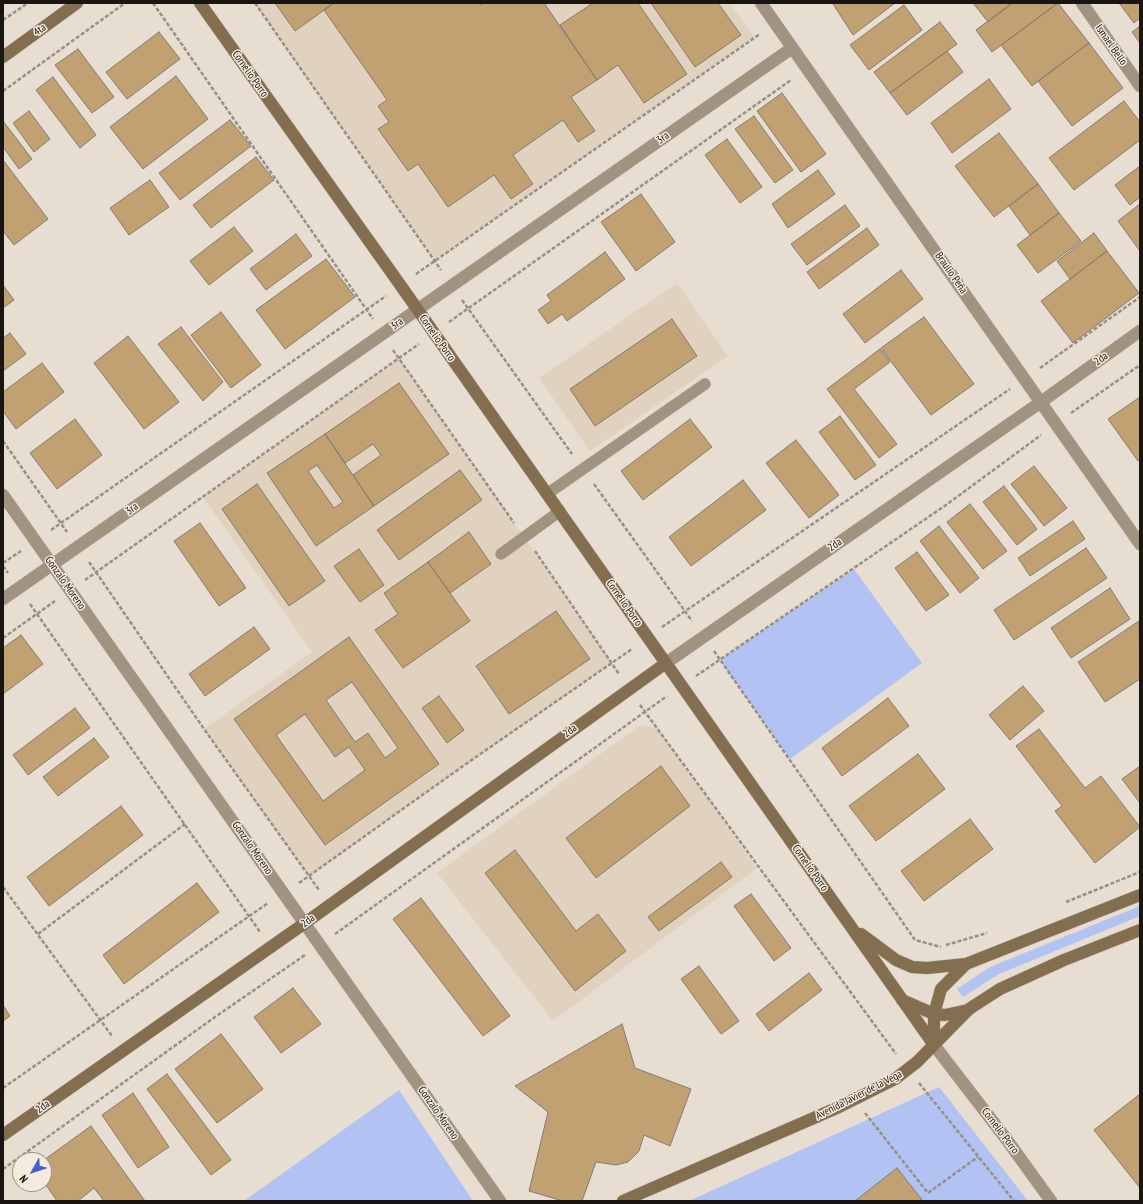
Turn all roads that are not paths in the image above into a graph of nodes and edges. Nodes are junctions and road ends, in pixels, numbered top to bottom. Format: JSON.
{"nodes":[{"id":1,"x":77,"y":3,"type":"edge"},
{"id":2,"x":200,"y":3,"type":"edge"},
{"id":3,"x":761,"y":3,"type":"edge"},
{"id":4,"x":1082,"y":3,"type":"edge"},
{"id":5,"x":792,"y":48,"type":"junction"},
{"id":6,"x":3,"y":57,"type":"edge"},
{"id":7,"x":1140,"y":86,"type":"edge"},
{"id":8,"x":417,"y":310,"type":"junction"},
{"id":9,"x":1140,"y":331,"type":"edge"},
{"id":10,"x":705,"y":384,"type":"dead end"},
{"id":11,"x":1041,"y":402,"type":"junction"},
{"id":12,"x":547,"y":494,"type":"junction"},
{"id":13,"x":3,"y":495,"type":"edge"},
{"id":14,"x":560,"y":512,"type":"junction"},
{"id":15,"x":1140,"y":544,"type":"edge"},
{"id":16,"x":501,"y":554,"type":"dead end"},
{"id":17,"x":52,"y":565,"type":"junction"},
{"id":18,"x":3,"y":599,"type":"edge"},
{"id":19,"x":666,"y":663,"type":"junction"},
{"id":20,"x":1140,"y":895,"type":"edge"},
{"id":21,"x":305,"y":923,"type":"junction"},
{"id":22,"x":852,"y":928,"type":"junction"},
{"id":23,"x":1140,"y":930,"type":"edge"},
{"id":24,"x":966,"y":964,"type":"junction"},
{"id":25,"x":901,"y":1000,"type":"junction"},
{"id":26,"x":969,"y":1009,"type":"junction"},
{"id":27,"x":934,"y":1014,"type":"junction"},
{"id":28,"x":934,"y":1045,"type":"junction"},
{"id":29,"x":3,"y":1135,"type":"edge"},
{"id":30,"x":500,"y":1201,"type":"edge"},
{"id":31,"x":623,"y":1201,"type":"edge"},
{"id":32,"x":1051,"y":1201,"type":"edge"}],
"edges":[{"from":1,"to":6,"type":"main road","name":"4ta"},
{"from":2,"to":8,"type":"main road","name":"Cornelio Porro"},
{"from":3,"to":5,"type":"street","name":"Braulio Peña"},
{"from":4,"to":7,"type":"street","name":"Ismael Bello"},
{"from":5,"to":8,"type":"street","name":"3ra"},
{"from":5,"to":11,"type":"street","name":"Braulio Peña"},
{"from":8,"to":12,"type":"main road","name":"Cornelio Porro"},
{"from":8,"to":17,"type":"street","name":"3ra"},
{"from":9,"to":11,"type":"street","name":"2da"},
{"from":10,"to":12,"type":"lane"},
{"from":11,"to":15,"type":"street","name":"Braulio Peña"},
{"from":11,"to":19,"type":"street","name":"2da"},
{"from":12,"to":14,"type":"main road","name":"Cornelio Porro"},
{"from":13,"to":17,"type":"street","name":"Gonzalo Moreno"},
{"from":14,"to":16,"type":"lane"},
{"from":14,"to":19,"type":"main road","name":"Cornelio Porro"},
{"from":17,"to":18,"type":"street","name":"3ra"},
{"from":17,"to":21,"type":"street","name":"Gonzalo Moreno"},
{"from":19,"to":21,"type":"main road","name":"2da"},
{"from":19,"to":22,"type":"main road","name":"Cornelio Porro"},
{"from":20,"to":24,"type":"main road"},
{"from":21,"to":29,"type":"main road","name":"2da"},
{"from":21,"to":30,"type":"street","name":"Gonzalo Moreno"},
{"from":22,"to":24,"type":"main road"},
{"from":22,"to":25,"type":"main road","name":"Cornelio Porro"},
{"from":23,"to":26,"type":"main road","name":"Avenida Javier de la Vega"},
{"from":24,"to":27,"type":"main road"},
{"from":25,"to":27,"type":"main road"},
{"from":25,"to":28,"type":"main road","name":"Cornelio Porro"},
{"from":26,"to":27,"type":"main road"},
{"from":26,"to":28,"type":"main road","name":"Avenida Javier de la Vega"},
{"from":27,"to":28,"type":"main road"},
{"from":28,"to":31,"type":"main road","name":"Avenida Javier de la Vega"},
{"from":28,"to":32,"type":"street","name":"Cornelio Porro"}]}
